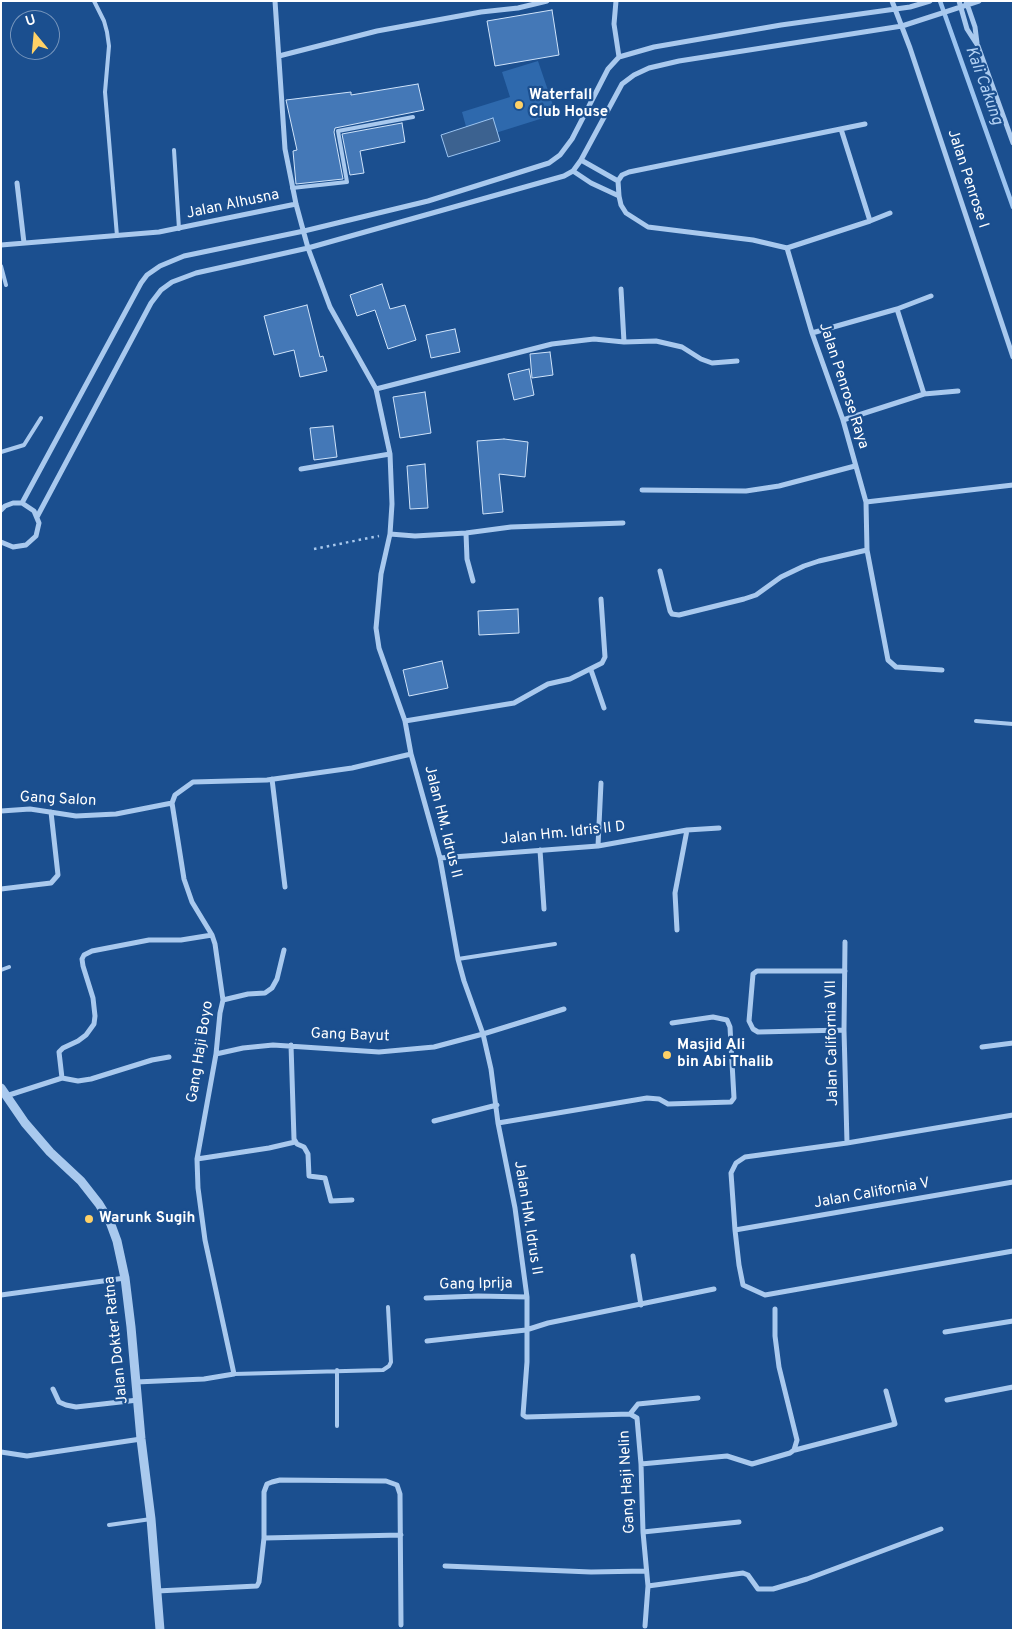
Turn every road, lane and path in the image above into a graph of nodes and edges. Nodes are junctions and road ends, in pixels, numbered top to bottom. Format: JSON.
{"nodes":[{"id":1,"x":94,"y":1,"type":"edge"},
{"id":2,"x":275,"y":1,"type":"edge"},
{"id":3,"x":547,"y":1,"type":"edge"},
{"id":4,"x":616,"y":1,"type":"edge"},
{"id":5,"x":892,"y":1,"type":"edge"},
{"id":6,"x":930,"y":1,"type":"edge"},
{"id":7,"x":959,"y":1,"type":"edge"},
{"id":8,"x":979,"y":1,"type":"edge"},
{"id":9,"x":967,"y":4,"type":"edge"},
{"id":10,"x":961,"y":8,"type":"junction"},
{"id":11,"x":896,"y":9,"type":"junction"},
{"id":12,"x":902,"y":26,"type":"junction"},
{"id":13,"x":978,"y":46,"type":"junction"},
{"id":14,"x":279,"y":56,"type":"junction"},
{"id":15,"x":619,"y":57,"type":"junction"},
{"id":16,"x":413,"y":117,"type":"dead end"},
{"id":17,"x":865,"y":124,"type":"dead end"},
{"id":18,"x":840,"y":129,"type":"junction"},
{"id":19,"x":1013,"y":143,"type":"edge"},
{"id":20,"x":174,"y":150,"type":"dead end"},
{"id":21,"x":581,"y":160,"type":"junction"},
{"id":22,"x":573,"y":171,"type":"junction"},
{"id":23,"x":618,"y":181,"type":"junction"},
{"id":24,"x":17,"y":183,"type":"dead end"},
{"id":25,"x":292,"y":188,"type":"junction"},
{"id":26,"x":618,"y":196,"type":"junction"},
{"id":27,"x":296,"y":204,"type":"junction"},
{"id":28,"x":890,"y":213,"type":"dead end"},
{"id":29,"x":870,"y":221,"type":"junction"},
{"id":30,"x":179,"y":229,"type":"junction"},
{"id":31,"x":304,"y":231,"type":"junction"},
{"id":32,"x":117,"y":236,"type":"junction"},
{"id":33,"x":24,"y":243,"type":"junction"},
{"id":34,"x":1,"y":245,"type":"edge"},
{"id":35,"x":308,"y":248,"type":"junction"},
{"id":36,"x":787,"y":248,"type":"junction"},
{"id":37,"x":1,"y":266,"type":"edge"},
{"id":38,"x":6,"y":285,"type":"dead end"},
{"id":39,"x":621,"y":289,"type":"dead end"},
{"id":40,"x":931,"y":296,"type":"dead end"},
{"id":41,"x":897,"y":308,"type":"junction"},
{"id":42,"x":812,"y":333,"type":"junction"},
{"id":43,"x":624,"y":342,"type":"junction"},
{"id":44,"x":1013,"y":357,"type":"edge"},
{"id":45,"x":737,"y":360,"type":"dead end"},
{"id":46,"x":376,"y":389,"type":"junction"},
{"id":47,"x":958,"y":391,"type":"dead end"},
{"id":48,"x":924,"y":394,"type":"junction"},
{"id":49,"x":41,"y":418,"type":"dead end"},
{"id":50,"x":844,"y":420,"type":"junction"},
{"id":51,"x":1,"y":452,"type":"edge"},
{"id":52,"x":390,"y":454,"type":"junction"},
{"id":53,"x":856,"y":466,"type":"junction"},
{"id":54,"x":301,"y":469,"type":"dead end"},
{"id":55,"x":1013,"y":484,"type":"edge"},
{"id":56,"x":642,"y":490,"type":"dead end"},
{"id":57,"x":866,"y":502,"type":"junction"},
{"id":58,"x":22,"y":503,"type":"junction"},
{"id":59,"x":2,"y":507,"type":"edge"},
{"id":60,"x":37,"y":516,"type":"junction"},
{"id":61,"x":623,"y":523,"type":"dead end"},
{"id":62,"x":466,"y":533,"type":"junction"},
{"id":63,"x":390,"y":534,"type":"junction"},
{"id":64,"x":1,"y":542,"type":"edge"},
{"id":65,"x":314,"y":549,"type":"dead end"},
{"id":66,"x":867,"y":550,"type":"junction"},
{"id":67,"x":660,"y":571,"type":"dead end"},
{"id":68,"x":473,"y":581,"type":"dead end"},
{"id":69,"x":601,"y":598,"type":"dead end"},
{"id":70,"x":591,"y":670,"type":"junction"},
{"id":71,"x":942,"y":670,"type":"dead end"},
{"id":72,"x":604,"y":708,"type":"dead end"},
{"id":73,"x":976,"y":721,"type":"dead end"},
{"id":74,"x":405,"y":722,"type":"junction"},
{"id":75,"x":1013,"y":724,"type":"edge"},
{"id":76,"x":412,"y":754,"type":"junction"},
{"id":77,"x":272,"y":779,"type":"junction"},
{"id":78,"x":600,"y":782,"type":"dead end"},
{"id":79,"x":172,"y":803,"type":"junction"},
{"id":80,"x":1,"y":811,"type":"edge"},
{"id":81,"x":51,"y":812,"type":"junction"},
{"id":82,"x":719,"y":828,"type":"dead end"},
{"id":83,"x":686,"y":830,"type":"junction"},
{"id":84,"x":598,"y":846,"type":"junction"},
{"id":85,"x":540,"y":850,"type":"junction"},
{"id":86,"x":440,"y":858,"type":"junction"},
{"id":87,"x":285,"y":887,"type":"dead end"},
{"id":88,"x":1,"y":889,"type":"edge"},
{"id":89,"x":544,"y":909,"type":"dead end"},
{"id":90,"x":676,"y":930,"type":"dead end"},
{"id":91,"x":212,"y":935,"type":"junction"},
{"id":92,"x":845,"y":942,"type":"dead end"},
{"id":93,"x":555,"y":944,"type":"dead end"},
{"id":94,"x":284,"y":950,"type":"dead end"},
{"id":95,"x":458,"y":959,"type":"junction"},
{"id":96,"x":10,"y":967,"type":"dead end"},
{"id":97,"x":1,"y":970,"type":"edge"},
{"id":98,"x":845,"y":971,"type":"junction"},
{"id":99,"x":223,"y":1000,"type":"junction"},
{"id":100,"x":564,"y":1009,"type":"dead end"},
{"id":101,"x":672,"y":1023,"type":"dead end"},
{"id":102,"x":844,"y":1030,"type":"junction"},
{"id":103,"x":483,"y":1034,"type":"junction"},
{"id":104,"x":1013,"y":1043,"type":"edge"},
{"id":105,"x":291,"y":1045,"type":"junction"},
{"id":106,"x":982,"y":1047,"type":"dead end"},
{"id":107,"x":216,"y":1054,"type":"junction"},
{"id":108,"x":169,"y":1057,"type":"dead end"},
{"id":109,"x":62,"y":1078,"type":"junction"},
{"id":110,"x":4,"y":1092,"type":"edge"},
{"id":111,"x":497,"y":1105,"type":"junction"},
{"id":112,"x":1013,"y":1116,"type":"edge"},
{"id":113,"x":434,"y":1121,"type":"dead end"},
{"id":114,"x":498,"y":1122,"type":"junction"},
{"id":115,"x":295,"y":1142,"type":"junction"},
{"id":116,"x":847,"y":1143,"type":"junction"},
{"id":117,"x":197,"y":1159,"type":"junction"},
{"id":118,"x":1013,"y":1182,"type":"edge"},
{"id":119,"x":352,"y":1200,"type":"dead end"},
{"id":120,"x":735,"y":1230,"type":"junction"},
{"id":121,"x":1013,"y":1251,"type":"edge"},
{"id":122,"x":633,"y":1256,"type":"dead end"},
{"id":123,"x":125,"y":1278,"type":"junction"},
{"id":124,"x":714,"y":1289,"type":"dead end"},
{"id":125,"x":1,"y":1295,"type":"edge"},
{"id":126,"x":527,"y":1297,"type":"junction"},
{"id":127,"x":426,"y":1298,"type":"dead end"},
{"id":128,"x":641,"y":1305,"type":"junction"},
{"id":129,"x":388,"y":1307,"type":"dead end"},
{"id":130,"x":775,"y":1309,"type":"dead end"},
{"id":131,"x":1013,"y":1321,"type":"edge"},
{"id":132,"x":526,"y":1330,"type":"junction"},
{"id":133,"x":945,"y":1332,"type":"dead end"},
{"id":134,"x":427,"y":1341,"type":"dead end"},
{"id":135,"x":337,"y":1370,"type":"junction"},
{"id":136,"x":234,"y":1374,"type":"junction"},
{"id":137,"x":136,"y":1382,"type":"junction"},
{"id":138,"x":1013,"y":1387,"type":"edge"},
{"id":139,"x":53,"y":1389,"type":"dead end"},
{"id":140,"x":886,"y":1391,"type":"dead end"},
{"id":141,"x":698,"y":1398,"type":"dead end"},
{"id":142,"x":138,"y":1400,"type":"junction"},
{"id":143,"x":947,"y":1400,"type":"dead end"},
{"id":144,"x":630,"y":1414,"type":"junction"},
{"id":145,"x":526,"y":1418,"type":"joint"},
{"id":146,"x":337,"y":1426,"type":"dead end"},
{"id":147,"x":141,"y":1439,"type":"junction"},
{"id":148,"x":794,"y":1450,"type":"junction"},
{"id":149,"x":1,"y":1452,"type":"edge"},
{"id":150,"x":641,"y":1464,"type":"junction"},
{"id":151,"x":151,"y":1519,"type":"junction"},
{"id":152,"x":739,"y":1522,"type":"dead end"},
{"id":153,"x":109,"y":1525,"type":"dead end"},
{"id":154,"x":941,"y":1529,"type":"dead end"},
{"id":155,"x":643,"y":1532,"type":"junction"},
{"id":156,"x":401,"y":1535,"type":"junction"},
{"id":157,"x":264,"y":1538,"type":"junction"},
{"id":158,"x":445,"y":1566,"type":"dead end"},
{"id":159,"x":646,"y":1571,"type":"junction"},
{"id":160,"x":648,"y":1586,"type":"junction"},
{"id":161,"x":157,"y":1590,"type":"junction"},
{"id":162,"x":402,"y":1625,"type":"dead end"},
{"id":163,"x":645,"y":1626,"type":"dead end"},
{"id":164,"x":162,"y":1629,"type":"edge"}],
"edges":[{"from":1,"to":32,"type":"lane"},
{"from":2,"to":14,"type":"street","name":"Jalan Alhusna"},
{"from":3,"to":14,"type":"street"},
{"from":4,"to":15,"type":"street"},
{"from":5,"to":11,"type":"street","name":"Jalan Penrose I"},
{"from":6,"to":11,"type":"street"},
{"from":7,"to":10,"type":"street"},
{"from":8,"to":9,"type":"street"},
{"from":9,"to":10,"type":"street"},
{"from":9,"to":13,"type":"street"},
{"from":10,"to":12,"type":"street"},
{"from":10,"to":13,"type":"street"},
{"from":11,"to":12,"type":"street","name":"Jalan Penrose I"},
{"from":11,"to":15,"type":"street"},
{"from":12,"to":21,"type":"street"},
{"from":12,"to":44,"type":"street","name":"Jalan Penrose I"},
{"from":13,"to":19,"type":"street"},
{"from":14,"to":25,"type":"street","name":"Jalan Alhusna"},
{"from":15,"to":31,"type":"street"},
{"from":16,"to":25,"type":"lane"},
{"from":17,"to":18,"type":"street"},
{"from":18,"to":23,"type":"street"},
{"from":18,"to":29,"type":"street"},
{"from":20,"to":30,"type":"lane"},
{"from":21,"to":22,"type":"street"},
{"from":21,"to":23,"type":"street"},
{"from":22,"to":26,"type":"street"},
{"from":22,"to":35,"type":"street"},
{"from":23,"to":26,"type":"street"},
{"from":24,"to":33,"type":"street"},
{"from":25,"to":27,"type":"street","name":"Jalan Alhusna"},
{"from":26,"to":36,"type":"street"},
{"from":27,"to":30,"type":"street","name":"Jalan Alhusna"},
{"from":27,"to":31,"type":"street","name":"Jalan HM. Idrus II"},
{"from":28,"to":29,"type":"street"},
{"from":29,"to":36,"type":"street"},
{"from":30,"to":32,"type":"street","name":"Jalan Alhusna"},
{"from":31,"to":35,"type":"street","name":"Jalan HM. Idrus II"},
{"from":31,"to":58,"type":"street"},
{"from":32,"to":33,"type":"street","name":"Jalan Alhusna"},
{"from":33,"to":34,"type":"street","name":"Jalan Alhusna"},
{"from":35,"to":46,"type":"street","name":"Jalan HM. Idrus II"},
{"from":35,"to":60,"type":"street"},
{"from":36,"to":42,"type":"street","name":"Jalan Penrose Raya"},
{"from":37,"to":38,"type":"lane"},
{"from":39,"to":43,"type":"street"},
{"from":40,"to":41,"type":"street"},
{"from":41,"to":42,"type":"street"},
{"from":41,"to":48,"type":"street"},
{"from":42,"to":50,"type":"street","name":"Jalan Penrose Raya"},
{"from":43,"to":45,"type":"street"},
{"from":43,"to":46,"type":"street"},
{"from":46,"to":52,"type":"street","name":"Jalan HM. Idrus II"},
{"from":47,"to":48,"type":"street"},
{"from":48,"to":50,"type":"street"},
{"from":49,"to":51,"type":"lane"},
{"from":50,"to":53,"type":"street","name":"Jalan Penrose Raya"},
{"from":52,"to":54,"type":"street"},
{"from":52,"to":63,"type":"street","name":"Jalan HM. Idrus II"},
{"from":53,"to":56,"type":"street"},
{"from":53,"to":57,"type":"street","name":"Jalan Penrose Raya"},
{"from":55,"to":57,"type":"street"},
{"from":57,"to":66,"type":"street","name":"Jalan Penrose Raya"},
{"from":58,"to":59,"type":"street"},
{"from":58,"to":60,"type":"street"},
{"from":60,"to":64,"type":"street"},
{"from":61,"to":62,"type":"street"},
{"from":62,"to":63,"type":"street"},
{"from":62,"to":68,"type":"street"},
{"from":63,"to":65,"type":"path"},
{"from":63,"to":74,"type":"street","name":"Jalan HM. Idrus II"},
{"from":66,"to":67,"type":"street"},
{"from":66,"to":71,"type":"street","name":"Jalan Penrose Raya"},
{"from":69,"to":70,"type":"street"},
{"from":70,"to":72,"type":"street"},
{"from":70,"to":74,"type":"street"},
{"from":73,"to":75,"type":"lane"},
{"from":74,"to":76,"type":"street","name":"Jalan HM. Idrus II"},
{"from":76,"to":77,"type":"street"},
{"from":76,"to":86,"type":"street","name":"Jalan HM. Idrus II"},
{"from":77,"to":79,"type":"street"},
{"from":77,"to":87,"type":"street"},
{"from":78,"to":84,"type":"street"},
{"from":79,"to":81,"type":"street","name":"Gang Salon"},
{"from":79,"to":91,"type":"street","name":"Gang Haji Boyo"},
{"from":80,"to":81,"type":"street","name":"Gang Salon"},
{"from":81,"to":88,"type":"street"},
{"from":82,"to":83,"type":"street","name":"Jalan Hm. Idris II D"},
{"from":83,"to":84,"type":"street","name":"Jalan Hm. Idris II D"},
{"from":83,"to":90,"type":"street"},
{"from":84,"to":85,"type":"street","name":"Jalan Hm. Idris II D"},
{"from":85,"to":86,"type":"street","name":"Jalan Hm. Idris II D"},
{"from":85,"to":89,"type":"street"},
{"from":86,"to":95,"type":"street","name":"Jalan HM. Idrus II"},
{"from":91,"to":99,"type":"street","name":"Gang Haji Boyo"},
{"from":91,"to":109,"type":"street"},
{"from":92,"to":98,"type":"street","name":"Jalan California VII"},
{"from":93,"to":95,"type":"lane"},
{"from":94,"to":99,"type":"street"},
{"from":95,"to":103,"type":"street","name":"Jalan HM. Idrus II"},
{"from":96,"to":97,"type":"lane"},
{"from":98,"to":102,"type":"street","name":"Jalan California VII"},
{"from":98,"to":102,"type":"street"},
{"from":99,"to":107,"type":"street","name":"Gang Haji Boyo"},
{"from":100,"to":103,"type":"street","name":"Gang Bayut"},
{"from":101,"to":114,"type":"street"},
{"from":102,"to":116,"type":"street","name":"Jalan California VII"},
{"from":103,"to":105,"type":"street","name":"Gang Bayut"},
{"from":103,"to":111,"type":"street","name":"Jalan HM. Idrus II"},
{"from":104,"to":106,"type":"street"},
{"from":105,"to":107,"type":"street","name":"Gang Bayut"},
{"from":105,"to":115,"type":"street"},
{"from":107,"to":117,"type":"street","name":"Gang Haji Boyo"},
{"from":108,"to":109,"type":"street"},
{"from":109,"to":110,"type":"street"},
{"from":110,"to":123,"type":"street","name":"Jalan Dokter Ratna"},
{"from":111,"to":113,"type":"street"},
{"from":111,"to":114,"type":"street","name":"Jalan HM. Idrus II"},
{"from":112,"to":116,"type":"street"},
{"from":114,"to":126,"type":"street","name":"Jalan HM. Idrus II"},
{"from":115,"to":117,"type":"street"},
{"from":115,"to":119,"type":"street"},
{"from":116,"to":120,"type":"street"},
{"from":117,"to":136,"type":"street","name":"Gang Haji Boyo"},
{"from":118,"to":120,"type":"street","name":"Jalan California V"},
{"from":120,"to":121,"type":"street"},
{"from":122,"to":128,"type":"street"},
{"from":123,"to":125,"type":"street"},
{"from":123,"to":137,"type":"street","name":"Jalan Dokter Ratna"},
{"from":124,"to":128,"type":"street"},
{"from":126,"to":127,"type":"street","name":"Gang Iprija"},
{"from":126,"to":132,"type":"street","name":"Jalan HM. Idrus II"},
{"from":128,"to":132,"type":"street"},
{"from":129,"to":135,"type":"lane"},
{"from":130,"to":148,"type":"street"},
{"from":131,"to":133,"type":"street"},
{"from":132,"to":134,"type":"street"},
{"from":132,"to":145,"type":"street","name":"Jalan HM. Idrus II"},
{"from":135,"to":136,"type":"lane"},
{"from":135,"to":146,"type":"lane"},
{"from":136,"to":137,"type":"street"},
{"from":137,"to":142,"type":"street","name":"Jalan Dokter Ratna"},
{"from":138,"to":143,"type":"street"},
{"from":139,"to":142,"type":"street"},
{"from":140,"to":148,"type":"street"},
{"from":141,"to":144,"type":"street"},
{"from":142,"to":147,"type":"street","name":"Jalan Dokter Ratna"},
{"from":144,"to":145,"type":"street","name":"Gang Haji Nelin"},
{"from":144,"to":150,"type":"street","name":"Gang Haji Nelin"},
{"from":147,"to":149,"type":"street"},
{"from":147,"to":151,"type":"street","name":"Jalan Dokter Ratna"},
{"from":148,"to":150,"type":"street"},
{"from":150,"to":155,"type":"street","name":"Gang Haji Nelin"},
{"from":151,"to":153,"type":"lane"},
{"from":151,"to":161,"type":"street","name":"Jalan Dokter Ratna"},
{"from":152,"to":155,"type":"street"},
{"from":154,"to":160,"type":"street"},
{"from":155,"to":159,"type":"street","name":"Gang Haji Nelin"},
{"from":156,"to":157,"type":"street"},
{"from":156,"to":157,"type":"street"},
{"from":156,"to":162,"type":"street"},
{"from":157,"to":161,"type":"street"},
{"from":158,"to":159,"type":"street"},
{"from":159,"to":160,"type":"street","name":"Gang Haji Nelin"},
{"from":160,"to":163,"type":"street","name":"Gang Haji Nelin"},
{"from":161,"to":164,"type":"street","name":"Jalan Dokter Ratna"}]}
